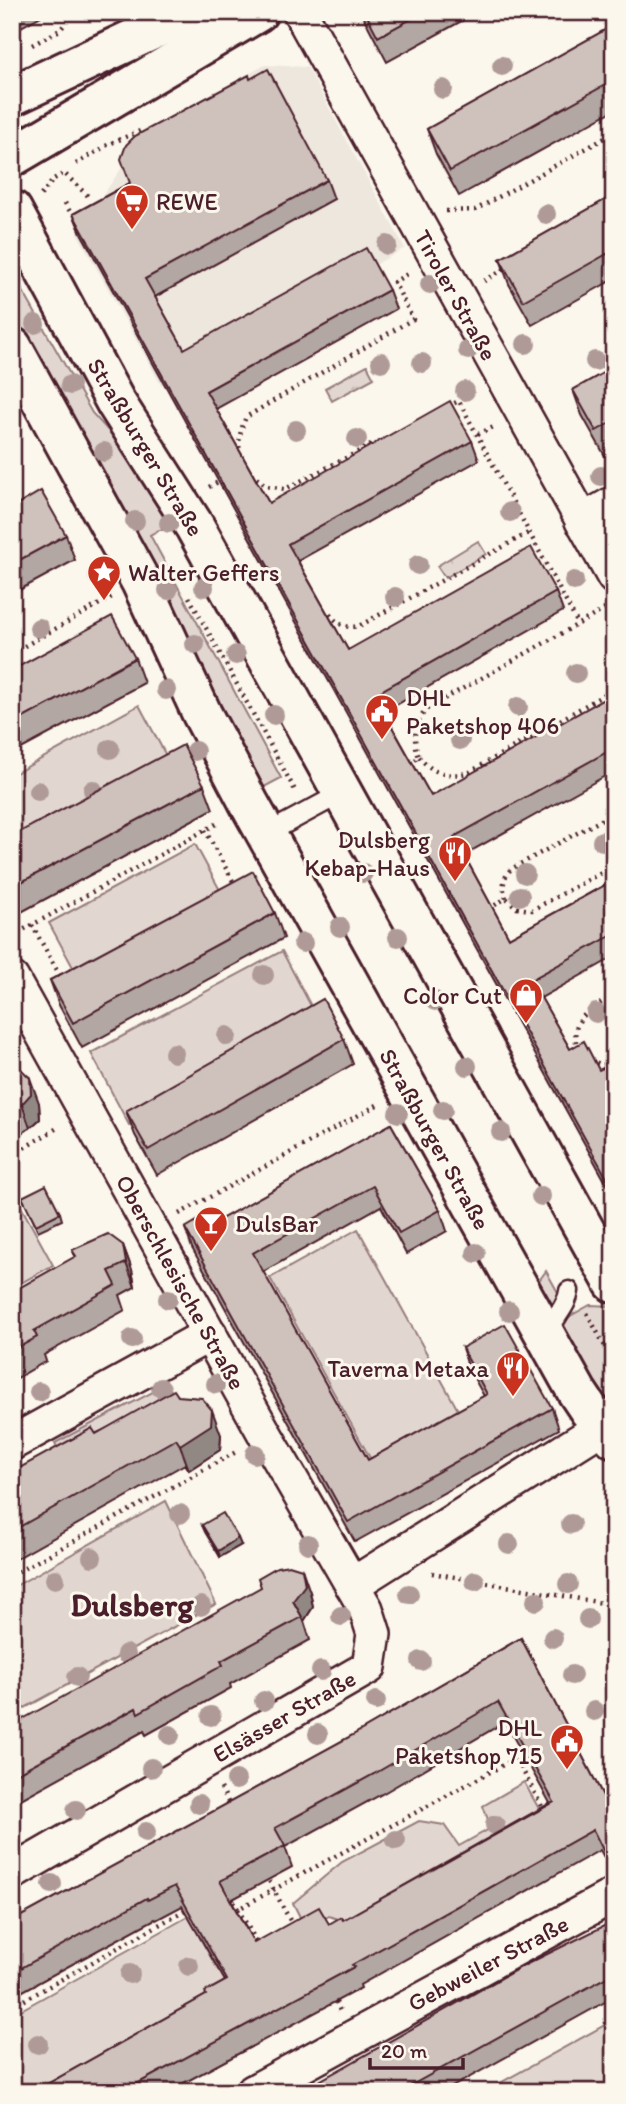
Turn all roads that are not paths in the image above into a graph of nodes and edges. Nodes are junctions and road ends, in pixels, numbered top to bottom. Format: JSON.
{"nodes":[{"id":1,"x":191,"y":12,"type":"edge"},
{"id":2,"x":257,"y":12,"type":"edge"},
{"id":3,"x":300,"y":12,"type":"edge"},
{"id":4,"x":12,"y":96,"type":"edge"},
{"id":5,"x":12,"y":157,"type":"edge"},
{"id":6,"x":28,"y":202,"type":"edge"},
{"id":7,"x":12,"y":347,"type":"edge"},
{"id":8,"x":614,"y":503,"type":"edge"},
{"id":9,"x":582,"y":521,"type":"junction"},
{"id":10,"x":614,"y":577,"type":"edge"},
{"id":11,"x":342,"y":793,"type":"junction"},
{"id":12,"x":258,"y":820,"type":"junction"},
{"id":13,"x":20,"y":1000,"type":"edge"},
{"id":14,"x":614,"y":1283,"type":"edge"},
{"id":15,"x":569,"y":1291,"type":"road end"},
{"id":16,"x":210,"y":1334,"type":"junction"},
{"id":17,"x":549,"y":1341,"type":"junction"},
{"id":18,"x":608,"y":1432,"type":"edge"},
{"id":19,"x":12,"y":1443,"type":"edge"},
{"id":20,"x":352,"y":1585,"type":"junction"},
{"id":21,"x":12,"y":1873,"type":"edge"},
{"id":22,"x":614,"y":1895,"type":"edge"},
{"id":23,"x":253,"y":2092,"type":"edge"}],
"edges":[{"from":1,"to":4,"type":"main road"},
{"from":2,"to":5,"type":"main road"},
{"from":3,"to":9,"type":"street","name":"Tiroler Straße"},
{"from":6,"to":11,"type":"main road","name":"Straßburger Straße"},
{"from":7,"to":12,"type":"main road","name":"Straßburger Straße"},
{"from":8,"to":9,"type":"street"},
{"from":9,"to":10,"type":"street","name":"Tiroler Straße"},
{"from":11,"to":12,"type":"lane"},
{"from":11,"to":14,"type":"main road","name":"Straßburger Straße"},
{"from":12,"to":17,"type":"main road","name":"Straßburger Straße"},
{"from":13,"to":16,"type":"street","name":"Oberschlesische Straße"},
{"from":15,"to":17,"type":"lane"},
{"from":16,"to":19,"type":"street"},
{"from":16,"to":20,"type":"street","name":"Oberschlesische Straße"},
{"from":17,"to":18,"type":"main road","name":"Straßburger Straße"},
{"from":18,"to":20,"type":"street"},
{"from":20,"to":21,"type":"street","name":"Elsässer Straße"},
{"from":22,"to":23,"type":"street","name":"Gebweiler Straße"}]}
